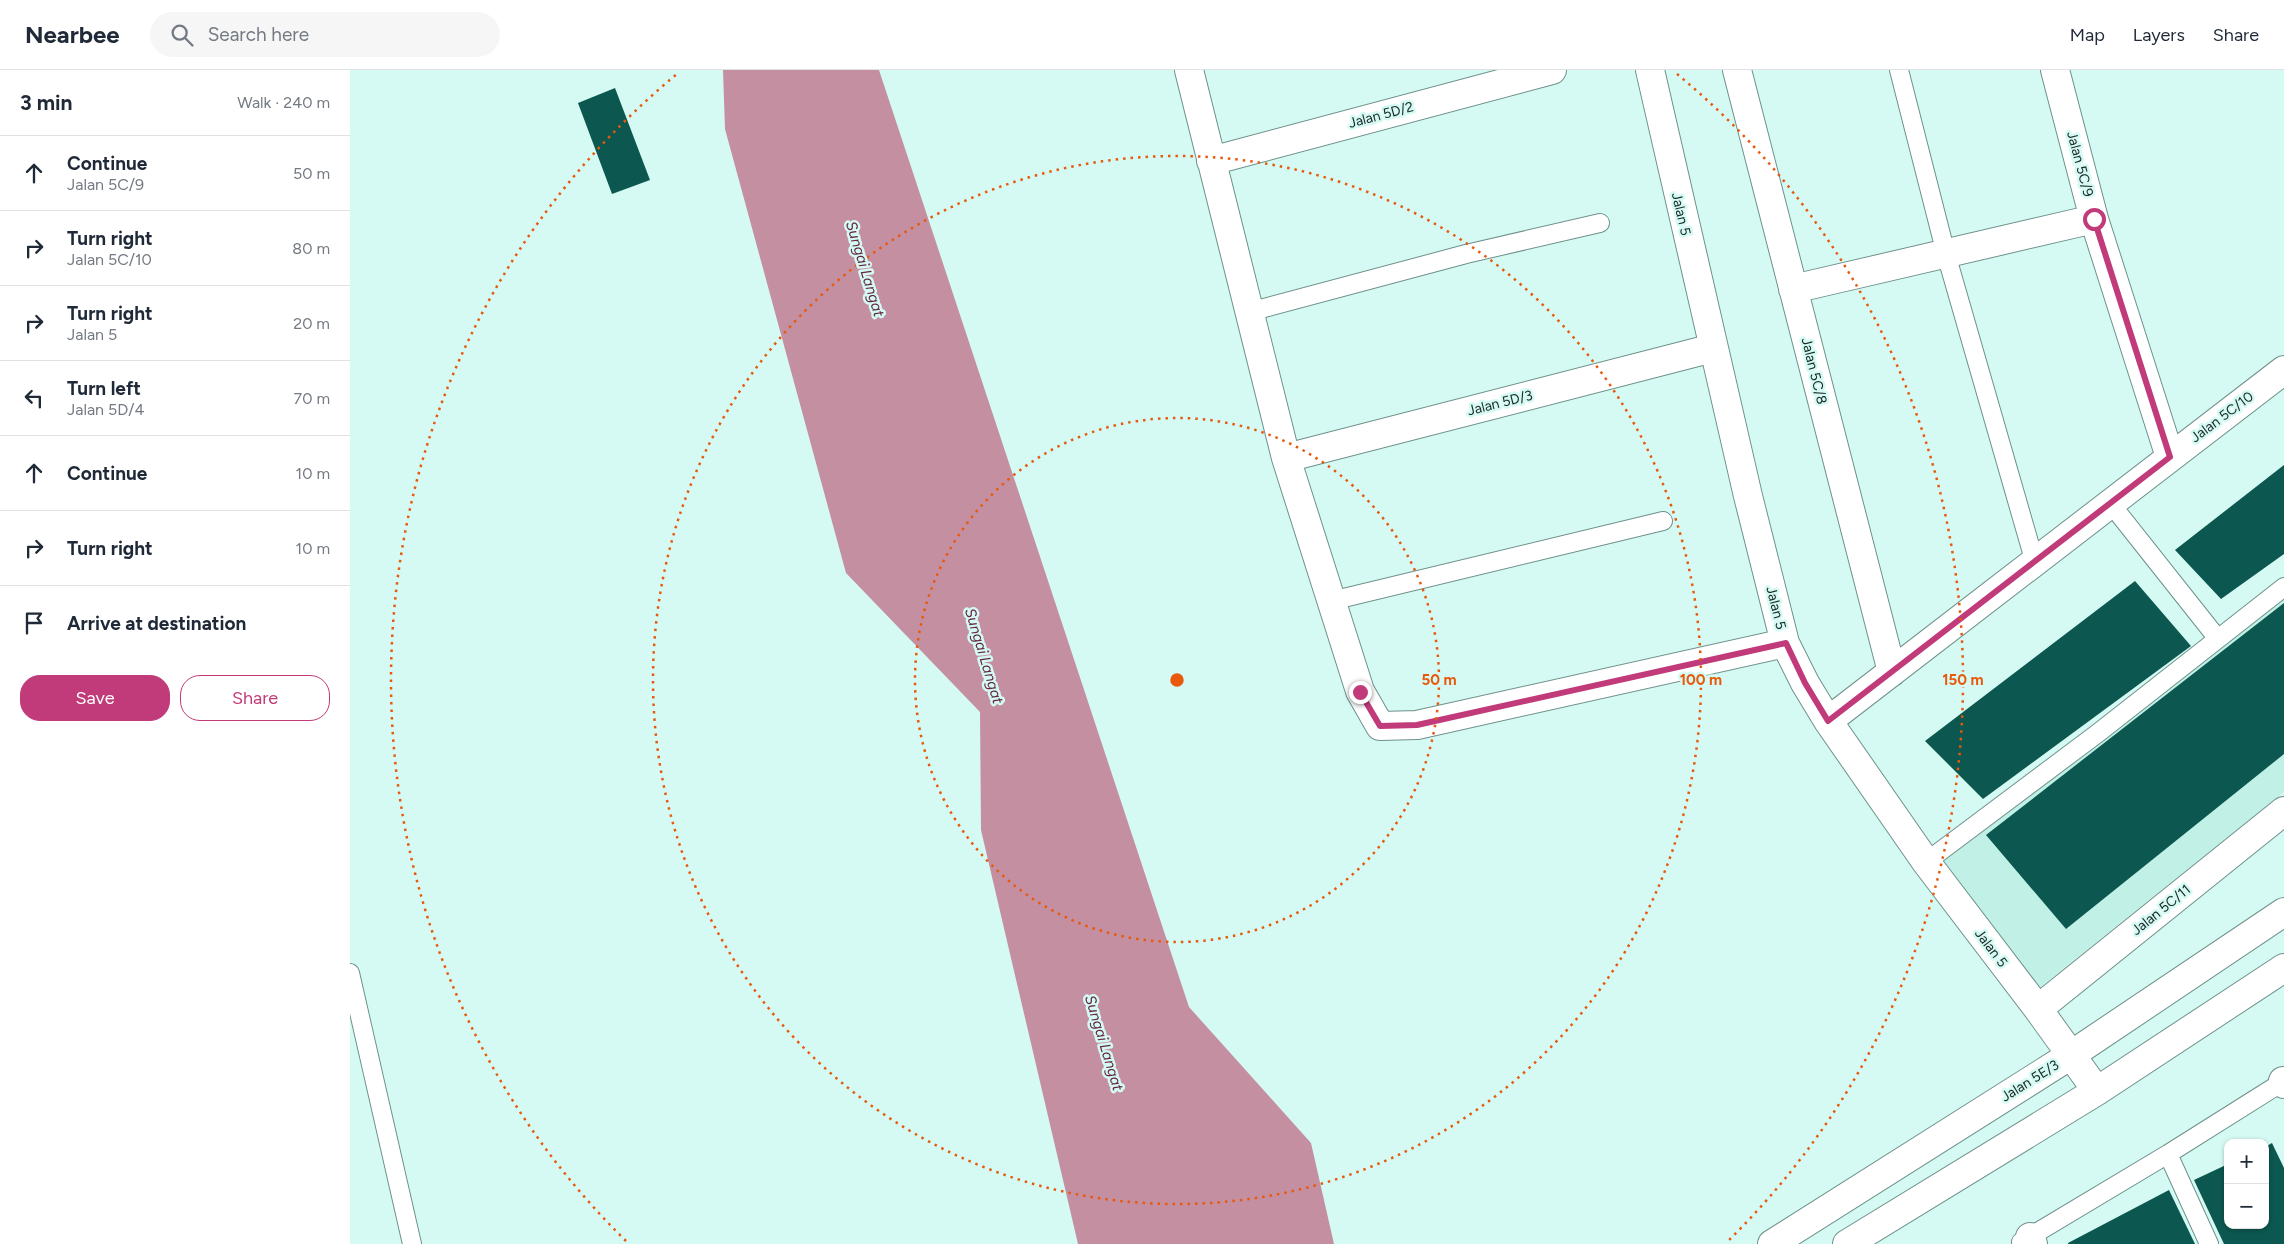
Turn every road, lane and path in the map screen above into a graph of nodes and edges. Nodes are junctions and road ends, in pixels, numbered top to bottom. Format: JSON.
{"nodes":[{"id":1,"x":1189,"y":70,"type":"edge"},
{"id":2,"x":1552,"y":70,"type":"edge"},
{"id":3,"x":1650,"y":70,"type":"edge"},
{"id":4,"x":1737,"y":70,"type":"edge"},
{"id":5,"x":1899,"y":70,"type":"edge"},
{"id":6,"x":2056,"y":70,"type":"edge"},
{"id":7,"x":1211,"y":161,"type":"junction"},
{"id":8,"x":2094,"y":219,"type":"junction"},
{"id":9,"x":1600,"y":223,"type":"dead end"},
{"id":10,"x":1946,"y":254,"type":"junction"},
{"id":11,"x":1794,"y":289,"type":"junction"},
{"id":12,"x":1249,"y":312,"type":"junction"},
{"id":13,"x":1713,"y":348,"type":"junction"},
{"id":14,"x":2284,"y":370,"type":"edge"},
{"id":15,"x":2170,"y":457,"type":"junction"},
{"id":16,"x":1286,"y":458,"type":"junction"},
{"id":17,"x":2111,"y":504,"type":"junction"},
{"id":18,"x":1663,"y":521,"type":"dead end"},
{"id":19,"x":2035,"y":563,"type":"junction"},
{"id":20,"x":2284,"y":587,"type":"edge"},
{"id":21,"x":1331,"y":601,"type":"junction"},
{"id":22,"x":2218,"y":639,"type":"junction"},
{"id":23,"x":1786,"y":643,"type":"junction"},
{"id":24,"x":1892,"y":672,"type":"junction"},
{"id":25,"x":1828,"y":721,"type":"junction"},
{"id":26,"x":2284,"y":812,"type":"edge"},
{"id":27,"x":1926,"y":862,"type":"junction"},
{"id":28,"x":2284,"y":912,"type":"edge"},
{"id":29,"x":2284,"y":968,"type":"edge"},
{"id":30,"x":350,"y":973,"type":"edge"},
{"id":31,"x":354,"y":1006,"type":"edge"},
{"id":32,"x":2038,"y":1009,"type":"junction"},
{"id":33,"x":2071,"y":1055,"type":"junction"},
{"id":34,"x":2284,"y":1082,"type":"edge"},
{"id":35,"x":2097,"y":1091,"type":"junction"},
{"id":36,"x":2168,"y":1154,"type":"junction"},
{"id":37,"x":2027,"y":1242,"type":"edge"},
{"id":38,"x":412,"y":1244,"type":"edge"},
{"id":39,"x":1772,"y":1244,"type":"edge"},
{"id":40,"x":1846,"y":1244,"type":"edge"},
{"id":41,"x":2209,"y":1244,"type":"edge"}],
"edges":[{"from":1,"to":7,"type":"street"},
{"from":2,"to":7,"type":"street","name":"Jalan 5D/2"},
{"from":3,"to":13,"type":"street","name":"Jalan 5"},
{"from":4,"to":11,"type":"street","name":"Jalan 5C/8"},
{"from":5,"to":10,"type":"lane"},
{"from":6,"to":8,"type":"street","name":"Jalan 5C/9"},
{"from":7,"to":12,"type":"street"},
{"from":8,"to":10,"type":"street"},
{"from":8,"to":15,"type":"street","name":"Jalan 5C/9"},
{"from":9,"to":12,"type":"lane"},
{"from":10,"to":11,"type":"street"},
{"from":10,"to":19,"type":"lane"},
{"from":11,"to":24,"type":"street","name":"Jalan 5C/8"},
{"from":12,"to":16,"type":"street"},
{"from":13,"to":16,"type":"street","name":"Jalan 5D/3"},
{"from":13,"to":23,"type":"street","name":"Jalan 5"},
{"from":14,"to":15,"type":"street","name":"Jalan 5C/10"},
{"from":15,"to":17,"type":"street","name":"Jalan 5C/10"},
{"from":16,"to":21,"type":"street"},
{"from":17,"to":19,"type":"street","name":"Jalan 5C/10"},
{"from":17,"to":22,"type":"lane"},
{"from":18,"to":21,"type":"lane"},
{"from":19,"to":24,"type":"street","name":"Jalan 5C/10"},
{"from":20,"to":22,"type":"lane"},
{"from":21,"to":23,"type":"street"},
{"from":22,"to":27,"type":"lane"},
{"from":23,"to":25,"type":"street","name":"Jalan 5"},
{"from":24,"to":25,"type":"street","name":"Jalan 5C/10"},
{"from":25,"to":27,"type":"street","name":"Jalan 5"},
{"from":26,"to":32,"type":"street","name":"Jalan 5C/11"},
{"from":27,"to":32,"type":"street","name":"Jalan 5"},
{"from":28,"to":33,"type":"street","name":"Jalan 5E/3"},
{"from":29,"to":35,"type":"street"},
{"from":30,"to":31,"type":"lane"},
{"from":31,"to":38,"type":"lane"},
{"from":32,"to":33,"type":"street","name":"Jalan 5"},
{"from":33,"to":35,"type":"street","name":"Jalan 5"},
{"from":33,"to":39,"type":"street","name":"Jalan 5E/3"},
{"from":34,"to":36,"type":"lane"},
{"from":35,"to":40,"type":"street"},
{"from":36,"to":37,"type":"lane"},
{"from":36,"to":41,"type":"lane"}]}
